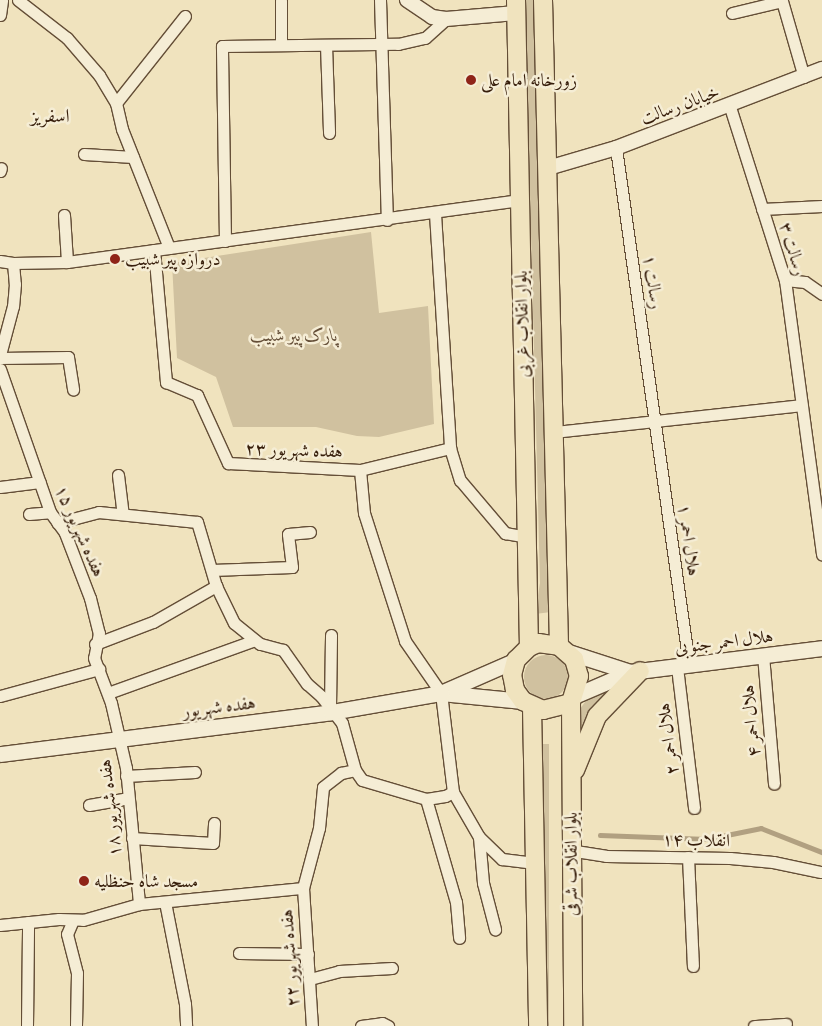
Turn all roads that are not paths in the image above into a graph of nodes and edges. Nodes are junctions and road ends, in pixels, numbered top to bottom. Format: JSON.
{"nodes":[{"id":1,"x":2,"y":0,"type":"edge"},
{"id":2,"x":18,"y":0,"type":"edge"},
{"id":3,"x":282,"y":0,"type":"edge"},
{"id":4,"x":380,"y":0,"type":"edge"},
{"id":5,"x":407,"y":0,"type":"edge"},
{"id":6,"x":543,"y":0,"type":"edge"},
{"id":7,"x":782,"y":0,"type":"edge"},
{"id":8,"x":516,"y":6,"type":"edge"},
{"id":9,"x":732,"y":13,"type":"dead end"},
{"id":10,"x":0,"y":15,"type":"edge"},
{"id":11,"x":185,"y":16,"type":"dead end"},
{"id":12,"x":446,"y":19,"type":"junction"},
{"id":13,"x":382,"y":44,"type":"junction"},
{"id":14,"x":281,"y":45,"type":"junction"},
{"id":15,"x":326,"y":45,"type":"junction"},
{"id":16,"x":822,"y":70,"type":"edge"},
{"id":17,"x":804,"y":77,"type":"junction"},
{"id":18,"x":116,"y":103,"type":"junction"},
{"id":19,"x":730,"y":107,"type":"junction"},
{"id":20,"x":329,"y":133,"type":"dead end"},
{"id":21,"x":616,"y":148,"type":"junction"},
{"id":22,"x":84,"y":154,"type":"dead end"},
{"id":23,"x":133,"y":157,"type":"junction"},
{"id":24,"x":548,"y":168,"type":"junction"},
{"id":25,"x":520,"y":200,"type":"junction"},
{"id":26,"x":822,"y":206,"type":"edge"},
{"id":27,"x":762,"y":209,"type":"junction"},
{"id":28,"x":64,"y":214,"type":"dead end"},
{"id":29,"x":435,"y":214,"type":"junction"},
{"id":30,"x":387,"y":220,"type":"junction"},
{"id":31,"x":225,"y":241,"type":"junction"},
{"id":32,"x":169,"y":248,"type":"junction"},
{"id":33,"x":154,"y":250,"type":"junction"},
{"id":34,"x":0,"y":261,"type":"edge"},
{"id":35,"x":67,"y":262,"type":"junction"},
{"id":36,"x":13,"y":263,"type":"junction"},
{"id":37,"x":784,"y":280,"type":"junction"},
{"id":38,"x":822,"y":294,"type":"edge"},
{"id":39,"x":0,"y":357,"type":"edge"},
{"id":40,"x":0,"y":369,"type":"edge"},
{"id":41,"x":73,"y":390,"type":"dead end"},
{"id":42,"x":802,"y":405,"type":"junction"},
{"id":43,"x":654,"y":420,"type":"junction"},
{"id":44,"x":554,"y":432,"type":"junction"},
{"id":45,"x":450,"y":448,"type":"junction"},
{"id":46,"x":360,"y":470,"type":"junction"},
{"id":47,"x":118,"y":475,"type":"dead end"},
{"id":48,"x":40,"y":482,"type":"junction"},
{"id":49,"x":0,"y":487,"type":"edge"},
{"id":50,"x":50,"y":512,"type":"junction"},
{"id":51,"x":123,"y":513,"type":"junction"},
{"id":52,"x":29,"y":514,"type":"dead end"},
{"id":53,"x":57,"y":523,"type":"junction"},
{"id":54,"x":310,"y":532,"type":"dead end"},
{"id":55,"x":527,"y":537,"type":"junction"},
{"id":56,"x":822,"y":555,"type":"edge"},
{"id":57,"x":212,"y":570,"type":"junction"},
{"id":58,"x":216,"y":586,"type":"junction"},
{"id":59,"x":331,"y":635,"type":"dead end"},
{"id":60,"x":255,"y":640,"type":"junction"},
{"id":61,"x":96,"y":644,"type":"junction"},
{"id":62,"x":822,"y":648,"type":"edge"},
{"id":63,"x":564,"y":649,"type":"junction"},
{"id":64,"x":522,"y":653,"type":"junction"},
{"id":65,"x":763,"y":656,"type":"junction"},
{"id":66,"x":683,"y":666,"type":"junction"},
{"id":67,"x":99,"y":669,"type":"junction"},
{"id":68,"x":635,"y":671,"type":"junction"},
{"id":69,"x":108,"y":693,"type":"junction"},
{"id":70,"x":441,"y":694,"type":"junction"},
{"id":71,"x":0,"y":696,"type":"edge"},
{"id":72,"x":572,"y":700,"type":"junction"},
{"id":73,"x":527,"y":704,"type":"junction"},
{"id":74,"x":331,"y":712,"type":"junction"},
{"id":75,"x":118,"y":738,"type":"junction"},
{"id":76,"x":0,"y":754,"type":"edge"},
{"id":77,"x":355,"y":770,"type":"junction"},
{"id":78,"x":195,"y":772,"type":"dead end"},
{"id":79,"x":126,"y":776,"type":"junction"},
{"id":80,"x":572,"y":778,"type":"junction"},
{"id":81,"x":774,"y":784,"type":"dead end"},
{"id":82,"x":453,"y":792,"type":"junction"},
{"id":83,"x":127,"y":798,"type":"junction"},
{"id":84,"x":426,"y":799,"type":"junction"},
{"id":85,"x":89,"y":805,"type":"dead end"},
{"id":86,"x":694,"y":808,"type":"dead end"},
{"id":87,"x":214,"y":823,"type":"dead end"},
{"id":88,"x":479,"y":837,"type":"junction"},
{"id":89,"x":132,"y":838,"type":"junction"},
{"id":90,"x":570,"y":850,"type":"junction"},
{"id":91,"x":688,"y":857,"type":"junction"},
{"id":92,"x":536,"y":863,"type":"junction"},
{"id":93,"x":821,"y":872,"type":"edge"},
{"id":94,"x":303,"y":888,"type":"junction"},
{"id":95,"x":165,"y":902,"type":"junction"},
{"id":96,"x":139,"y":904,"type":"junction"},
{"id":97,"x":73,"y":920,"type":"junction"},
{"id":98,"x":28,"y":922,"type":"junction"},
{"id":99,"x":0,"y":925,"type":"edge"},
{"id":100,"x":495,"y":929,"type":"dead end"},
{"id":101,"x":459,"y":938,"type":"dead end"},
{"id":102,"x":239,"y":954,"type":"dead end"},
{"id":103,"x":308,"y":954,"type":"junction"},
{"id":104,"x":693,"y":966,"type":"dead end"},
{"id":105,"x":392,"y":968,"type":"dead end"},
{"id":106,"x":310,"y":978,"type":"junction"},
{"id":107,"x":786,"y":1024,"type":"dead end"},
{"id":108,"x":28,"y":1026,"type":"edge"},
{"id":109,"x":76,"y":1026,"type":"edge"},
{"id":110,"x":186,"y":1026,"type":"edge"},
{"id":111,"x":312,"y":1026,"type":"edge"},
{"id":112,"x":361,"y":1026,"type":"edge"},
{"id":113,"x":388,"y":1026,"type":"edge"},
{"id":114,"x":538,"y":1026,"type":"edge"},
{"id":115,"x":573,"y":1026,"type":"edge"},
{"id":116,"x":577,"y":1026,"type":"edge"},
{"id":117,"x":754,"y":1026,"type":"edge"}],
"edges":[{"from":1,"to":10,"type":"street"},
{"from":2,"to":18,"type":"street"},
{"from":3,"to":14,"type":"street"},
{"from":4,"to":13,"type":"street"},
{"from":5,"to":12,"type":"street"},
{"from":6,"to":24,"type":"main road","name":"بلوار انقلاب غربی"},
{"from":7,"to":9,"type":"street"},
{"from":7,"to":17,"type":"street"},
{"from":8,"to":12,"type":"street"},
{"from":8,"to":25,"type":"main road","name":"بلوار انقلاب غربی"},
{"from":11,"to":18,"type":"street"},
{"from":12,"to":13,"type":"street"},
{"from":13,"to":15,"type":"street"},
{"from":13,"to":30,"type":"street"},
{"from":14,"to":15,"type":"street"},
{"from":14,"to":31,"type":"street"},
{"from":15,"to":20,"type":"street"},
{"from":16,"to":17,"type":"street","name":"خیابان رسالت"},
{"from":17,"to":19,"type":"street","name":"خیابان رسالت"},
{"from":18,"to":23,"type":"street"},
{"from":19,"to":21,"type":"street","name":"خیابان رسالت"},
{"from":19,"to":27,"type":"street","name":"رسالت ۳"},
{"from":21,"to":24,"type":"street","name":"خیابان رسالت"},
{"from":21,"to":43,"type":"street","name":"رسالت ۱"},
{"from":22,"to":23,"type":"street"},
{"from":23,"to":32,"type":"street"},
{"from":24,"to":44,"type":"main road","name":"بلوار انقلاب غربی"},
{"from":25,"to":29,"type":"street"},
{"from":25,"to":55,"type":"main road","name":"بلوار انقلاب غربی"},
{"from":26,"to":27,"type":"street"},
{"from":27,"to":37,"type":"street","name":"رسالت ۳"},
{"from":28,"to":35,"type":"street"},
{"from":29,"to":30,"type":"street"},
{"from":29,"to":45,"type":"street"},
{"from":30,"to":31,"type":"street"},
{"from":31,"to":32,"type":"street"},
{"from":32,"to":33,"type":"street"},
{"from":33,"to":35,"type":"street"},
{"from":33,"to":46,"type":"street","name":"هفده شهریور ۲۳"},
{"from":34,"to":36,"type":"street"},
{"from":35,"to":36,"type":"street"},
{"from":36,"to":39,"type":"street"},
{"from":37,"to":38,"type":"street"},
{"from":37,"to":42,"type":"street","name":"رسالت ۳"},
{"from":39,"to":41,"type":"street"},
{"from":40,"to":48,"type":"street","name":"هفده شهریور ۱۵"},
{"from":42,"to":43,"type":"street"},
{"from":42,"to":56,"type":"street","name":"رسالت ۳"},
{"from":43,"to":44,"type":"street"},
{"from":43,"to":66,"type":"street","name":"هلال احمر ۱"},
{"from":44,"to":63,"type":"main road","name":"بلوار انقلاب غربی"},
{"from":45,"to":46,"type":"street"},
{"from":45,"to":55,"type":"street"},
{"from":46,"to":70,"type":"street","name":"هفده شهریور ۲۳"},
{"from":47,"to":51,"type":"street"},
{"from":48,"to":49,"type":"street"},
{"from":48,"to":50,"type":"street","name":"هفده شهریور ۱۵"},
{"from":50,"to":52,"type":"street"},
{"from":50,"to":53,"type":"street","name":"هفده شهریور ۱۵"},
{"from":51,"to":53,"type":"street"},
{"from":51,"to":57,"type":"street"},
{"from":53,"to":61,"type":"street","name":"هفده شهریور ۱۵"},
{"from":54,"to":57,"type":"street"},
{"from":55,"to":64,"type":"main road","name":"بلوار انقلاب غربی"},
{"from":57,"to":58,"type":"street"},
{"from":58,"to":60,"type":"street"},
{"from":58,"to":61,"type":"street"},
{"from":59,"to":74,"type":"street"},
{"from":60,"to":69,"type":"street"},
{"from":60,"to":74,"type":"street"},
{"from":61,"to":67,"type":"street","name":"هفده شهریور ۱۵"},
{"from":62,"to":65,"type":"main road","name":"هلال احمر جنوبی"},
{"from":63,"to":64,"type":"main road"},
{"from":63,"to":68,"type":"main road","name":"هلال احمر جنوبی"},
{"from":63,"to":72,"type":"main road"},
{"from":64,"to":70,"type":"main road","name":"هفده شهریور"},
{"from":64,"to":73,"type":"main road"},
{"from":65,"to":66,"type":"main road","name":"هلال احمر جنوبی"},
{"from":65,"to":81,"type":"street","name":"هلال احمر ۴"},
{"from":66,"to":68,"type":"main road","name":"هلال احمر جنوبی"},
{"from":66,"to":86,"type":"street","name":"هلال احمر ۲"},
{"from":67,"to":69,"type":"street","name":"هفده شهریور ۱۵"},
{"from":67,"to":71,"type":"street"},
{"from":68,"to":72,"type":"main road","name":"هلال احمر جنوبی"},
{"from":68,"to":80,"type":"main road"},
{"from":69,"to":75,"type":"street","name":"هفده شهریور ۱۵"},
{"from":70,"to":73,"type":"main road","name":"هفده شهریور"},
{"from":70,"to":74,"type":"main road","name":"هفده شهریور"},
{"from":70,"to":82,"type":"street"},
{"from":72,"to":73,"type":"main road"},
{"from":72,"to":80,"type":"main road","name":"بلوار انقلاب شرقی"},
{"from":73,"to":92,"type":"main road","name":"بلوار انقلاب شرقی"},
{"from":74,"to":75,"type":"main road","name":"هفده شهریور"},
{"from":74,"to":77,"type":"street"},
{"from":75,"to":76,"type":"main road","name":"هفده شهریور"},
{"from":75,"to":79,"type":"street","name":"هفده شهریور ۱۸"},
{"from":77,"to":84,"type":"street"},
{"from":77,"to":94,"type":"street","name":"هفده شهریور ۲۲"},
{"from":78,"to":79,"type":"street"},
{"from":79,"to":83,"type":"street","name":"هفده شهریور ۱۸"},
{"from":80,"to":90,"type":"main road","name":"بلوار انقلاب شرقی"},
{"from":82,"to":84,"type":"street"},
{"from":82,"to":88,"type":"street"},
{"from":83,"to":85,"type":"street"},
{"from":83,"to":89,"type":"street","name":"هفده شهریور ۱۸"},
{"from":84,"to":101,"type":"street"},
{"from":87,"to":89,"type":"street"},
{"from":88,"to":92,"type":"street"},
{"from":88,"to":100,"type":"street"},
{"from":89,"to":96,"type":"street","name":"هفده شهریور ۱۸"},
{"from":90,"to":91,"type":"street","name":"انقلاب ۱۴"},
{"from":90,"to":115,"type":"main road","name":"بلوار انقلاب شرقی"},
{"from":91,"to":93,"type":"street","name":"انقلاب ۱۴"},
{"from":91,"to":104,"type":"street"},
{"from":92,"to":114,"type":"main road","name":"بلوار انقلاب شرقی"},
{"from":94,"to":95,"type":"street","name":"هفده شهریور ۲۲"},
{"from":94,"to":103,"type":"street","name":"هفده شهریور ۲۲"},
{"from":95,"to":96,"type":"street","name":"هفده شهریور ۲۲"},
{"from":95,"to":110,"type":"street"},
{"from":96,"to":97,"type":"street","name":"هفده شهریور ۲۲"},
{"from":97,"to":98,"type":"street","name":"هفده شهریور ۲۲"},
{"from":97,"to":109,"type":"street"},
{"from":98,"to":99,"type":"street","name":"هفده شهریور ۲۲"},
{"from":98,"to":108,"type":"street"},
{"from":102,"to":103,"type":"street"},
{"from":103,"to":106,"type":"street","name":"هفده شهریور ۲۲"},
{"from":105,"to":106,"type":"street"},
{"from":106,"to":111,"type":"street","name":"هفده شهریور ۲۲"},
{"from":107,"to":117,"type":"street"},
{"from":112,"to":113,"type":"street"},
{"from":115,"to":116,"type":"street"}]}
